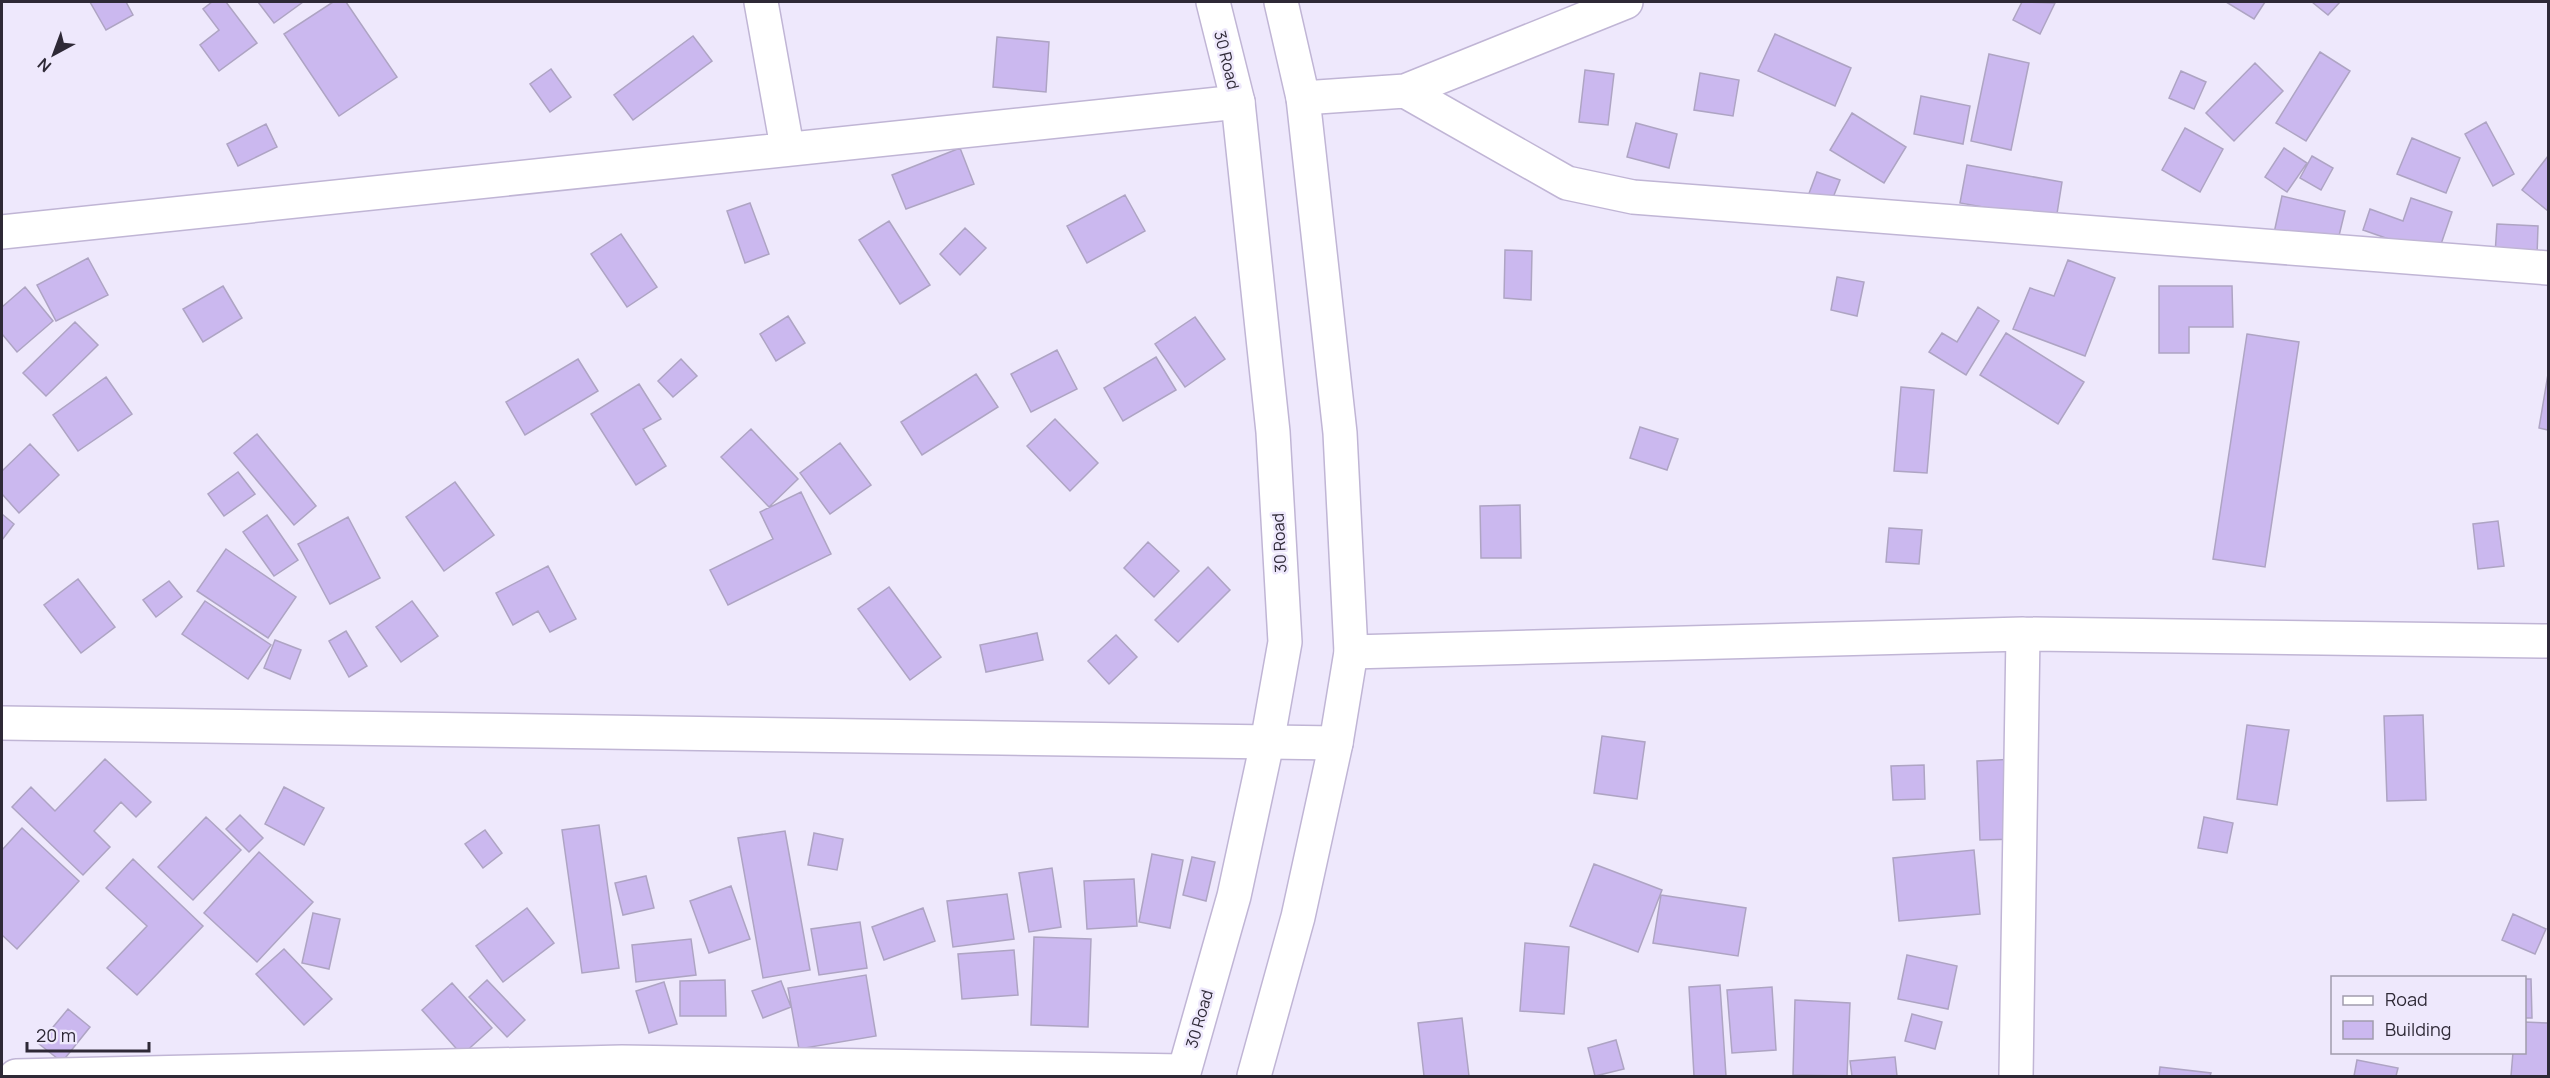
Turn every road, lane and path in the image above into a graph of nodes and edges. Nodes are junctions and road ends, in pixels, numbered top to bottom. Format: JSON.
{"nodes":[{"id":1,"x":761,"y":2,"type":"edge"},
{"id":2,"x":1213,"y":2,"type":"edge"},
{"id":3,"x":1281,"y":2,"type":"edge"},
{"id":4,"x":1626,"y":2,"type":"edge"},
{"id":5,"x":1405,"y":91,"type":"junction"},
{"id":6,"x":1303,"y":98,"type":"junction"},
{"id":7,"x":1238,"y":102,"type":"junction"},
{"id":8,"x":787,"y":147,"type":"junction"},
{"id":9,"x":2,"y":232,"type":"edge"},
{"id":10,"x":2548,"y":268,"type":"edge"},
{"id":11,"x":2023,"y":634,"type":"junction"},
{"id":12,"x":2548,"y":641,"type":"edge"},
{"id":13,"x":1351,"y":652,"type":"junction"},
{"id":14,"x":2,"y":723,"type":"edge"},
{"id":15,"x":1267,"y":743,"type":"junction"},
{"id":16,"x":1336,"y":743,"type":"junction"},
{"id":17,"x":1183,"y":1074,"type":"edge"},
{"id":18,"x":16,"y":1077,"type":"edge"},
{"id":19,"x":1254,"y":1077,"type":"edge"},
{"id":20,"x":2016,"y":1077,"type":"edge"}],
"edges":[{"from":1,"to":8,"type":"street"},
{"from":2,"to":7,"type":"street","name":"30 Road"},
{"from":3,"to":6,"type":"street"},
{"from":4,"to":5,"type":"street"},
{"from":5,"to":6,"type":"street"},
{"from":5,"to":10,"type":"street"},
{"from":6,"to":13,"type":"street"},
{"from":7,"to":8,"type":"street"},
{"from":7,"to":15,"type":"street","name":"30 Road"},
{"from":8,"to":9,"type":"street"},
{"from":11,"to":12,"type":"street"},
{"from":11,"to":13,"type":"street"},
{"from":11,"to":20,"type":"street"},
{"from":13,"to":16,"type":"street"},
{"from":14,"to":15,"type":"street"},
{"from":15,"to":16,"type":"street"},
{"from":15,"to":17,"type":"street","name":"30 Road"},
{"from":16,"to":19,"type":"street"},
{"from":17,"to":18,"type":"street"}]}
